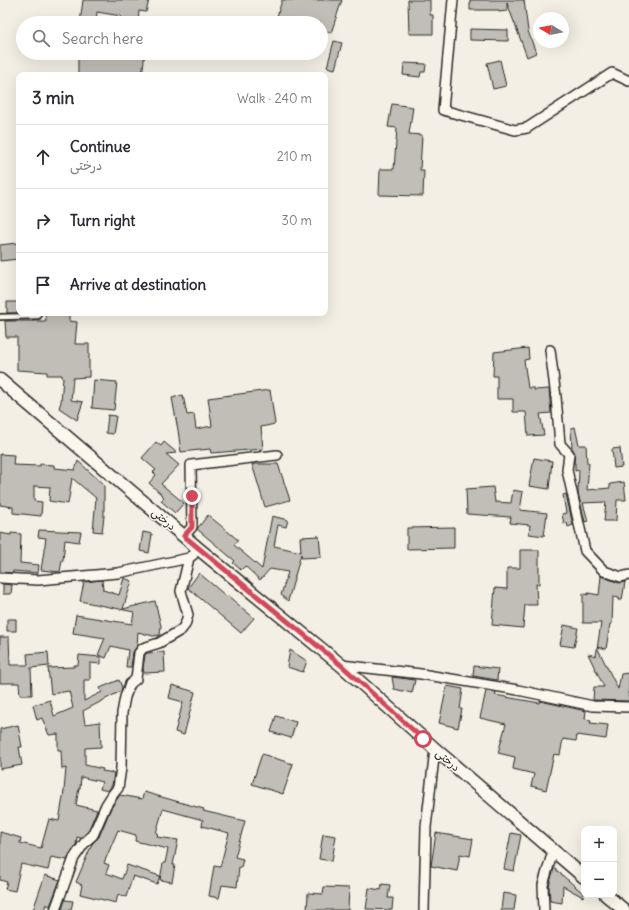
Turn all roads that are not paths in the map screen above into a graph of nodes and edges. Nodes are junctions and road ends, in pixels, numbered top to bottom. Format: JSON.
{"nodes":[{"id":1,"x":453,"y":0,"type":"edge"},
{"id":2,"x":629,"y":81,"type":"edge"},
{"id":3,"x":38,"y":316,"type":"dead end"},
{"id":4,"x":0,"y":317,"type":"edge"},
{"id":5,"x":550,"y":350,"type":"dead end"},
{"id":6,"x":0,"y":380,"type":"edge"},
{"id":7,"x":277,"y":455,"type":"dead end"},
{"id":8,"x":184,"y":536,"type":"junction"},
{"id":9,"x":200,"y":550,"type":"junction"},
{"id":10,"x":189,"y":558,"type":"junction"},
{"id":11,"x":629,"y":575,"type":"edge"},
{"id":12,"x":0,"y":578,"type":"edge"},
{"id":13,"x":341,"y":665,"type":"junction"},
{"id":14,"x":629,"y":707,"type":"edge"},
{"id":15,"x":435,"y":749,"type":"junction"},
{"id":16,"x":553,"y":851,"type":"junction"},
{"id":17,"x":581,"y":874,"type":"edge"},
{"id":18,"x":610,"y":898,"type":"edge"},
{"id":19,"x":55,"y":910,"type":"edge"},
{"id":20,"x":424,"y":910,"type":"edge"},
{"id":21,"x":544,"y":910,"type":"edge"},
{"id":22,"x":624,"y":910,"type":"edge"}],
"edges":[{"from":1,"to":2,"type":"street"},
{"from":3,"to":4,"type":"lane"},
{"from":5,"to":11,"type":"street"},
{"from":6,"to":8,"type":"street","name":"درختی"},
{"from":7,"to":8,"type":"street"},
{"from":8,"to":9,"type":"street","name":"درختی"},
{"from":9,"to":10,"type":"street"},
{"from":9,"to":13,"type":"street","name":"درختی"},
{"from":10,"to":12,"type":"street"},
{"from":10,"to":19,"type":"street"},
{"from":13,"to":14,"type":"street"},
{"from":13,"to":15,"type":"street","name":"درختی"},
{"from":15,"to":16,"type":"street","name":"درختی"},
{"from":15,"to":20,"type":"street"},
{"from":16,"to":17,"type":"street","name":"درختی"},
{"from":16,"to":21,"type":"street"},
{"from":18,"to":22,"type":"street"}]}
